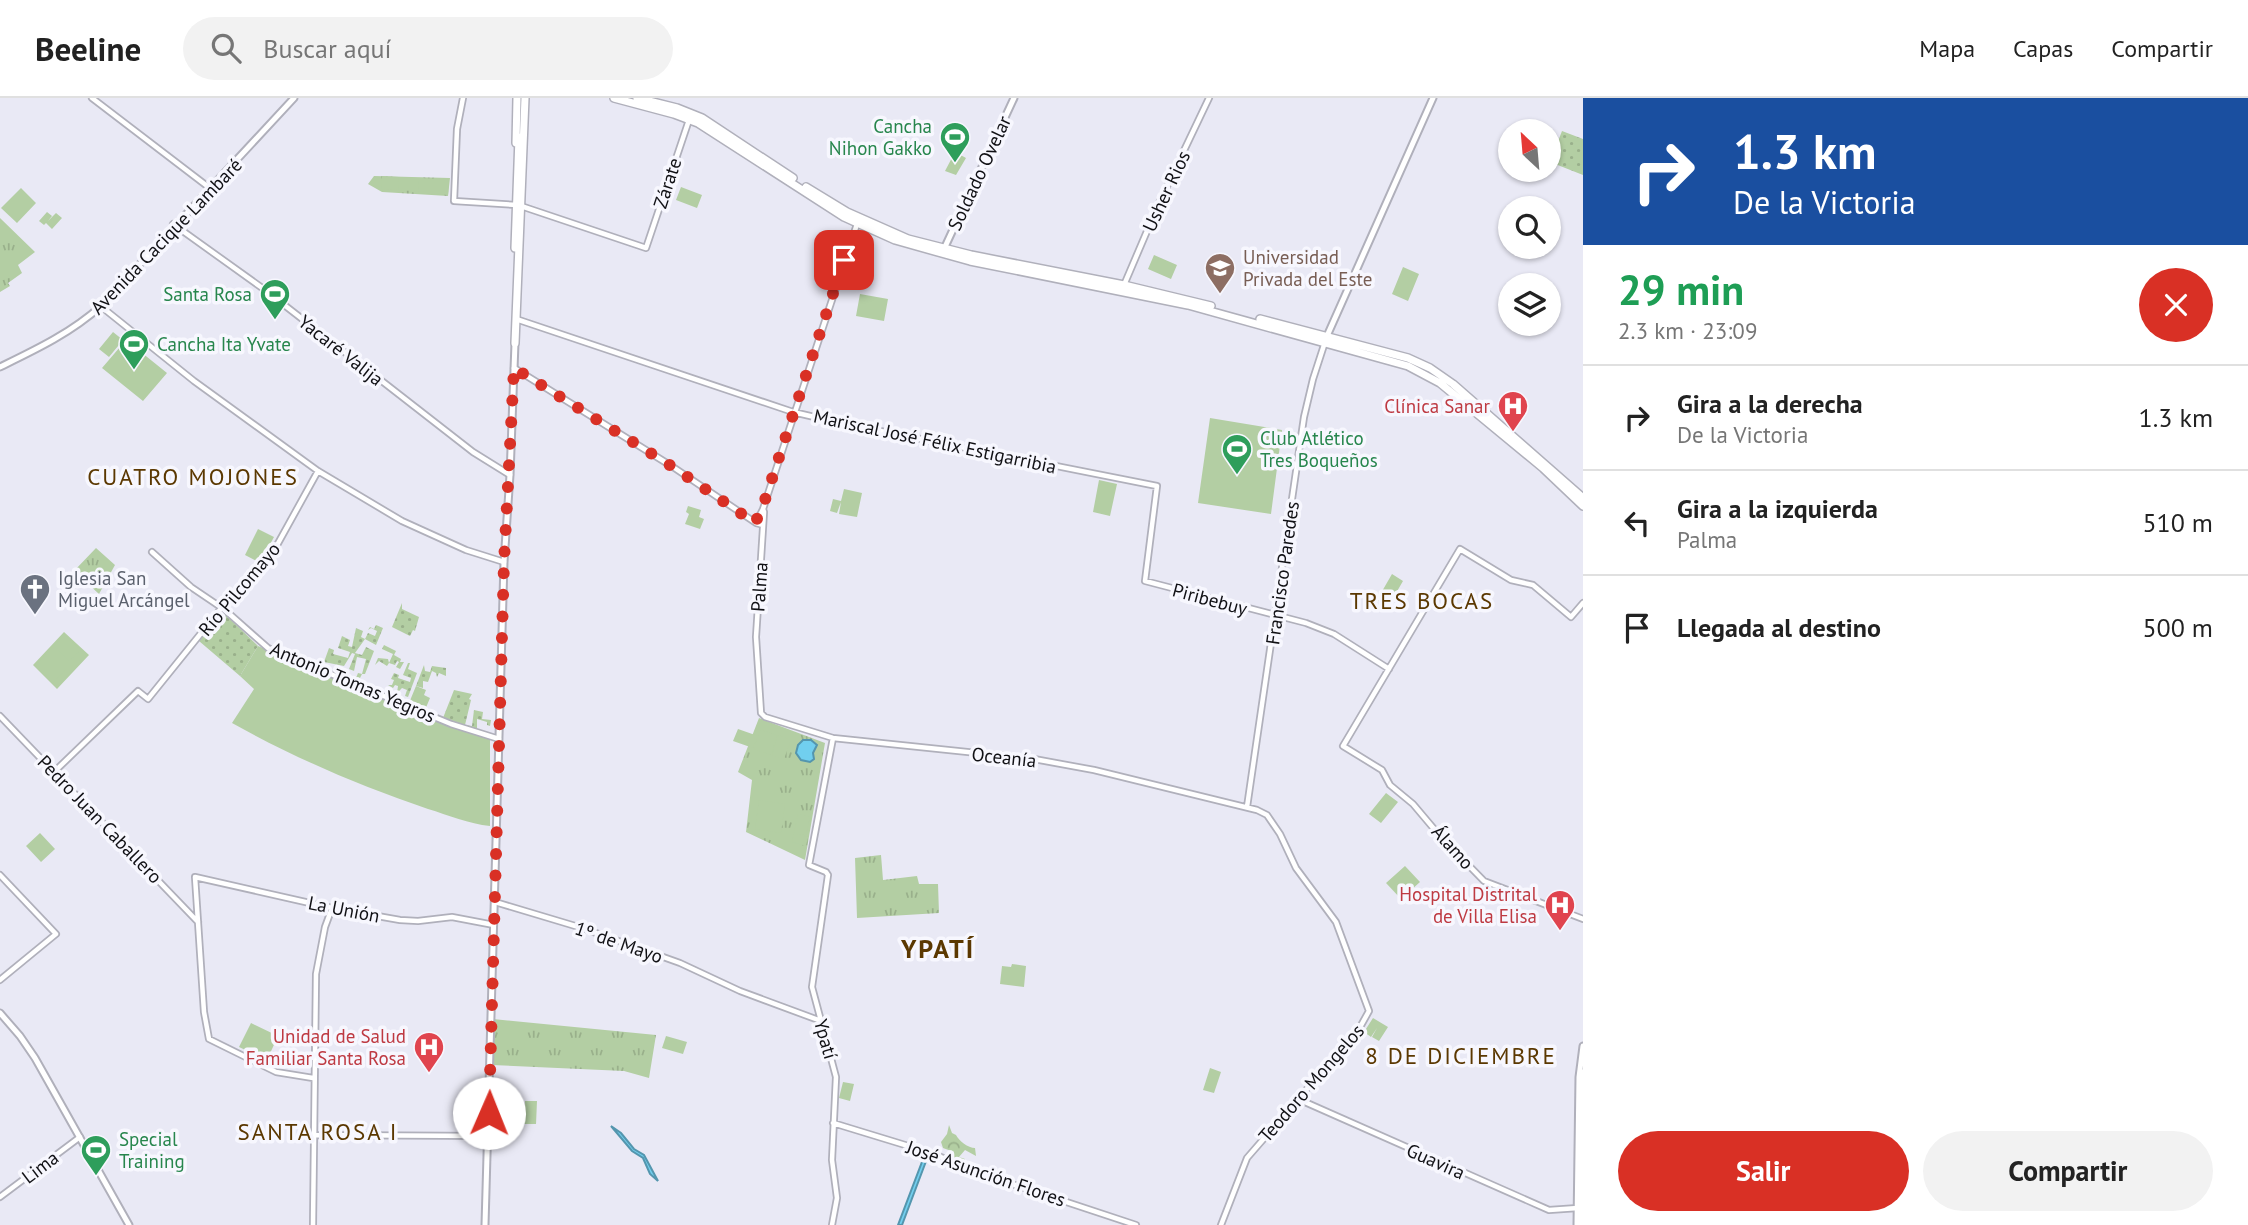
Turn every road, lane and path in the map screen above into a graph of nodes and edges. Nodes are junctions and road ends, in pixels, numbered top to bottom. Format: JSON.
{"nodes":[{"id":1,"x":92,"y":98,"type":"edge"},
{"id":2,"x":294,"y":98,"type":"edge"},
{"id":3,"x":463,"y":98,"type":"edge"},
{"id":4,"x":523,"y":98,"type":"edge"},
{"id":5,"x":614,"y":98,"type":"edge"},
{"id":6,"x":637,"y":98,"type":"edge"},
{"id":7,"x":1014,"y":98,"type":"edge"},
{"id":8,"x":1209,"y":98,"type":"edge"},
{"id":9,"x":1433,"y":98,"type":"edge"},
{"id":10,"x":663,"y":101,"type":"edge"},
{"id":11,"x":689,"y":119,"type":"junction"},
{"id":12,"x":521,"y":162,"type":"junction"},
{"id":13,"x":209,"y":188,"type":"junction"},
{"id":14,"x":518,"y":205,"type":"junction"},
{"id":15,"x":857,"y":224,"type":"junction"},
{"id":16,"x":175,"y":225,"type":"junction"},
{"id":17,"x":943,"y":251,"type":"junction"},
{"id":18,"x":1124,"y":285,"type":"junction"},
{"id":19,"x":99,"y":305,"type":"junction"},
{"id":20,"x":516,"y":319,"type":"junction"},
{"id":21,"x":1326,"y":339,"type":"junction"},
{"id":22,"x":515,"y":343,"type":"joint"},
{"id":23,"x":0,"y":366,"type":"edge"},
{"id":24,"x":514,"y":368,"type":"junction"},
{"id":25,"x":793,"y":412,"type":"junction"},
{"id":26,"x":1524,"y":445,"type":"junction"},
{"id":27,"x":1543,"y":468,"type":"junction"},
{"id":28,"x":318,"y":471,"type":"junction"},
{"id":29,"x":510,"y":475,"type":"junction"},
{"id":30,"x":1583,"y":492,"type":"edge"},
{"id":31,"x":1583,"y":498,"type":"edge"},
{"id":32,"x":1583,"y":506,"type":"edge"},
{"id":33,"x":762,"y":509,"type":"junction"},
{"id":34,"x":1583,"y":512,"type":"edge"},
{"id":35,"x":755,"y":523,"type":"junction"},
{"id":36,"x":763,"y":526,"type":"junction"},
{"id":37,"x":152,"y":552,"type":"dead end"},
{"id":38,"x":504,"y":562,"type":"junction"},
{"id":39,"x":1145,"y":581,"type":"joint"},
{"id":40,"x":1583,"y":603,"type":"edge"},
{"id":41,"x":221,"y":609,"type":"junction"},
{"id":42,"x":1276,"y":616,"type":"junction"},
{"id":43,"x":1389,"y":668,"type":"junction"},
{"id":44,"x":761,"y":713,"type":"joint"},
{"id":45,"x":0,"y":716,"type":"edge"},
{"id":46,"x":833,"y":738,"type":"junction"},
{"id":47,"x":499,"y":739,"type":"junction"},
{"id":48,"x":54,"y":772,"type":"junction"},
{"id":49,"x":1247,"y":807,"type":"junction"},
{"id":50,"x":0,"y":875,"type":"edge"},
{"id":51,"x":195,"y":877,"type":"joint"},
{"id":52,"x":495,"y":902,"type":"junction"},
{"id":53,"x":332,"y":908,"type":"junction"},
{"id":54,"x":1583,"y":919,"type":"edge"},
{"id":55,"x":198,"y":923,"type":"junction"},
{"id":56,"x":495,"y":925,"type":"junction"},
{"id":57,"x":0,"y":980,"type":"edge"},
{"id":58,"x":0,"y":1013,"type":"edge"},
{"id":59,"x":821,"y":1021,"type":"junction"},
{"id":60,"x":1583,"y":1046,"type":"edge"},
{"id":61,"x":1583,"y":1072,"type":"edge"},
{"id":62,"x":313,"y":1078,"type":"junction"},
{"id":63,"x":1298,"y":1099,"type":"junction"},
{"id":64,"x":834,"y":1123,"type":"junction"},
{"id":65,"x":314,"y":1135,"type":"junction"},
{"id":66,"x":489,"y":1136,"type":"junction"},
{"id":67,"x":80,"y":1138,"type":"junction"},
{"id":68,"x":0,"y":1197,"type":"edge"},
{"id":69,"x":1579,"y":1208,"type":"edge"},
{"id":70,"x":128,"y":1225,"type":"edge"},
{"id":71,"x":313,"y":1225,"type":"edge"},
{"id":72,"x":485,"y":1225,"type":"edge"},
{"id":73,"x":832,"y":1225,"type":"edge"},
{"id":74,"x":1136,"y":1225,"type":"edge"},
{"id":75,"x":1221,"y":1225,"type":"edge"},
{"id":76,"x":1579,"y":1225,"type":"edge"}],
"edges":[{"from":1,"to":13,"type":"street"},
{"from":2,"to":13,"type":"main road","name":"Avenida Cacique Lambaré"},
{"from":3,"to":14,"type":"street"},
{"from":4,"to":12,"type":"highway"},
{"from":4,"to":12,"type":"highway"},
{"from":5,"to":11,"type":"highway"},
{"from":6,"to":10,"type":"highway"},
{"from":7,"to":17,"type":"main road","name":"Soldado Ovelar"},
{"from":8,"to":18,"type":"street","name":"Usher Rios"},
{"from":9,"to":21,"type":"main road"},
{"from":10,"to":17,"type":"highway"},
{"from":11,"to":14,"type":"street","name":"Zárate"},
{"from":11,"to":15,"type":"highway"},
{"from":12,"to":14,"type":"highway"},
{"from":13,"to":16,"type":"main road","name":"Avenida Cacique Lambaré"},
{"from":14,"to":20,"type":"highway"},
{"from":15,"to":17,"type":"highway"},
{"from":15,"to":25,"type":"street","name":"Palma"},
{"from":16,"to":19,"type":"main road","name":"Avenida Cacique Lambaré"},
{"from":16,"to":29,"type":"street","name":"Yacaré Valija"},
{"from":17,"to":18,"type":"highway"},
{"from":17,"to":21,"type":"highway"},
{"from":18,"to":21,"type":"highway"},
{"from":19,"to":23,"type":"main road","name":"Avenida Cacique Lambaré"},
{"from":19,"to":28,"type":"street"},
{"from":20,"to":22,"type":"highway"},
{"from":20,"to":25,"type":"street","name":"Mariscal José Félix Estigarribia"},
{"from":21,"to":26,"type":"highway"},
{"from":21,"to":27,"type":"highway"},
{"from":21,"to":42,"type":"street","name":"Francisco Paredes"},
{"from":22,"to":24,"type":"main road"},
{"from":24,"to":29,"type":"main road"},
{"from":24,"to":35,"type":"street"},
{"from":25,"to":33,"type":"street","name":"Palma"},
{"from":25,"to":39,"type":"street","name":"Mariscal José Félix Estigarribia"},
{"from":26,"to":30,"type":"highway"},
{"from":26,"to":31,"type":"highway"},
{"from":27,"to":32,"type":"highway"},
{"from":27,"to":34,"type":"highway"},
{"from":28,"to":38,"type":"street"},
{"from":28,"to":41,"type":"street","name":"Río Pilcomayo"},
{"from":29,"to":38,"type":"main road"},
{"from":33,"to":35,"type":"street"},
{"from":33,"to":36,"type":"street","name":"Palma"},
{"from":35,"to":36,"type":"street"},
{"from":36,"to":44,"type":"street","name":"Palma"},
{"from":37,"to":41,"type":"street","name":"Antonio Tomas Yegros"},
{"from":38,"to":47,"type":"main road"},
{"from":39,"to":42,"type":"street","name":"Piribebuy"},
{"from":40,"to":43,"type":"street"},
{"from":41,"to":47,"type":"street","name":"Antonio Tomas Yegros"},
{"from":41,"to":48,"type":"street","name":"Río Pilcomayo"},
{"from":42,"to":43,"type":"street","name":"Piribebuy"},
{"from":42,"to":49,"type":"street","name":"Francisco Paredes"},
{"from":43,"to":54,"type":"street","name":"Álamo"},
{"from":44,"to":46,"type":"street","name":"Oceanía"},
{"from":45,"to":48,"type":"street","name":"Pedro Juan Caballero"},
{"from":46,"to":49,"type":"street","name":"Oceanía"},
{"from":46,"to":59,"type":"street","name":"Ypatí"},
{"from":47,"to":52,"type":"main road"},
{"from":48,"to":55,"type":"street","name":"Pedro Juan Caballero"},
{"from":49,"to":63,"type":"street","name":"Teodoro Mongelos"},
{"from":50,"to":57,"type":"street"},
{"from":51,"to":53,"type":"street","name":"La Unión"},
{"from":51,"to":55,"type":"street","name":"Pedro Juan Caballero"},
{"from":52,"to":56,"type":"main road"},
{"from":52,"to":59,"type":"street","name":"1º de Mayo"},
{"from":53,"to":56,"type":"street","name":"La Unión"},
{"from":53,"to":62,"type":"street"},
{"from":55,"to":62,"type":"street","name":"Pedro Juan Caballero"},
{"from":56,"to":66,"type":"main road"},
{"from":58,"to":67,"type":"main road"},
{"from":59,"to":64,"type":"street","name":"Ypatí"},
{"from":60,"to":69,"type":"main road"},
{"from":61,"to":69,"type":"main road"},
{"from":62,"to":65,"type":"street"},
{"from":63,"to":69,"type":"street","name":"Guavira"},
{"from":63,"to":75,"type":"street","name":"Teodoro Mongelos"},
{"from":64,"to":73,"type":"street","name":"Ypatí"},
{"from":64,"to":74,"type":"street","name":"José Asunción Flores"},
{"from":65,"to":66,"type":"street"},
{"from":65,"to":71,"type":"street"},
{"from":66,"to":72,"type":"main road"},
{"from":67,"to":68,"type":"street","name":"Lima"},
{"from":67,"to":70,"type":"main road"},
{"from":69,"to":76,"type":"main road"}]}
